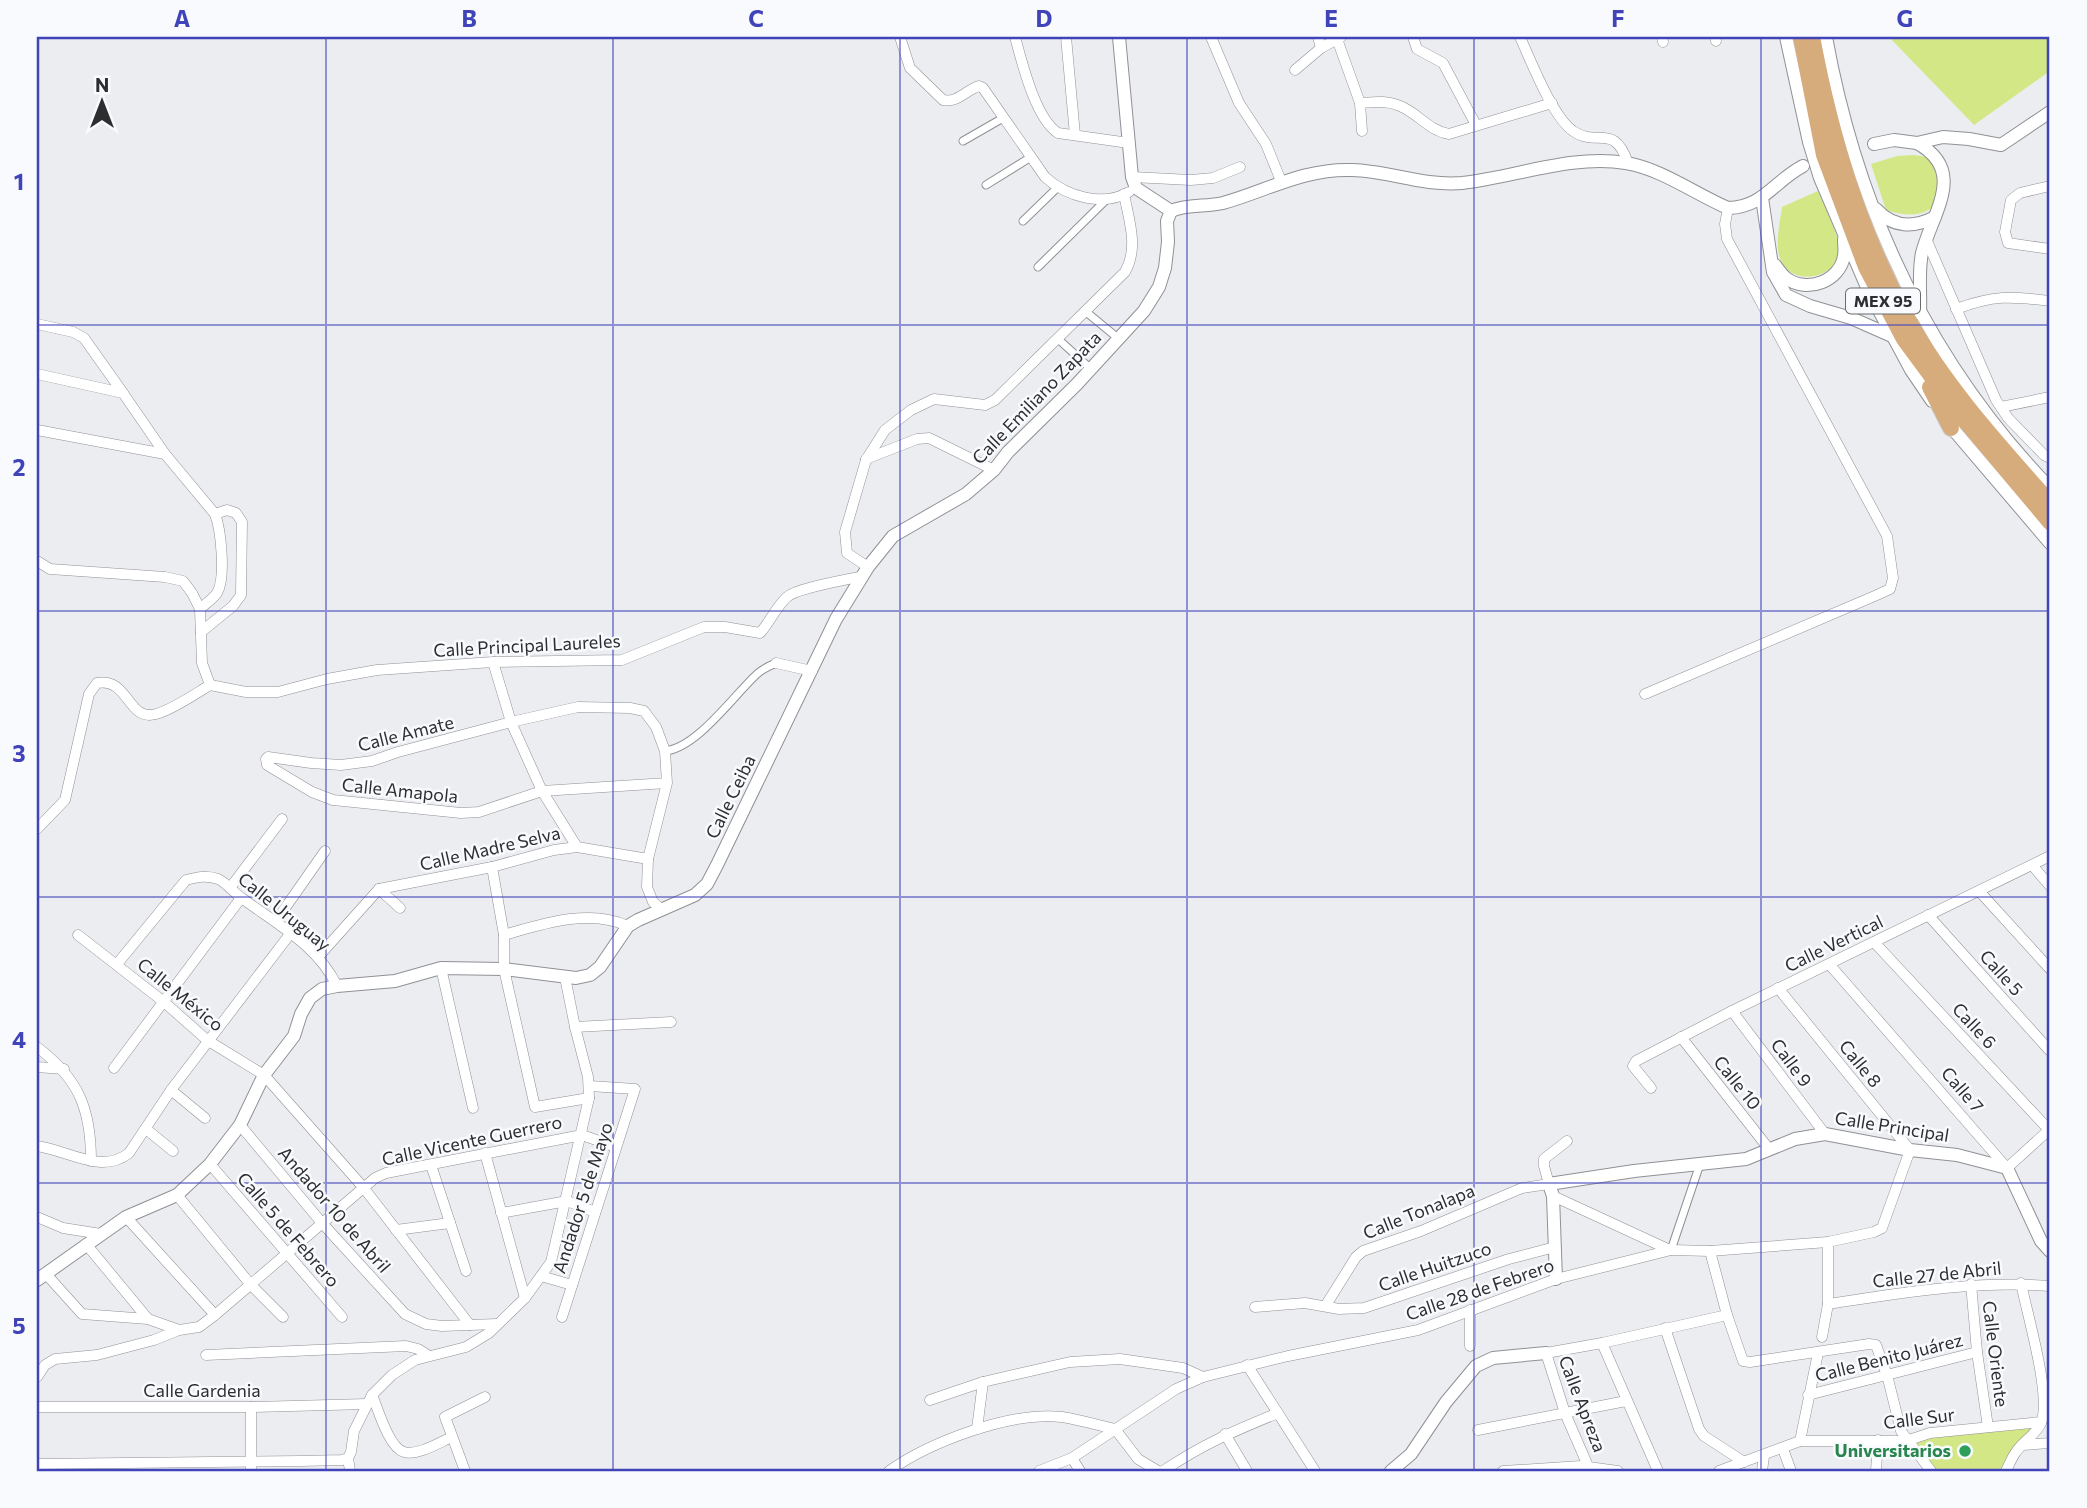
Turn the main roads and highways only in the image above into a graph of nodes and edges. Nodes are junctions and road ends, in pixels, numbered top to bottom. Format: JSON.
{"nodes":[{"id":1,"x":1801,"y":37,"type":"edge"},
{"id":2,"x":1812,"y":37,"type":"edge"},
{"id":3,"x":1898,"y":337,"type":"junction"},
{"id":4,"x":1951,"y":428,"type":"road end"},
{"id":5,"x":2050,"y":503,"type":"edge"},
{"id":6,"x":2050,"y":522,"type":"edge"}],
"edges":[{"from":1,"to":3,"type":"highway","number":"MEX 95"},
{"from":2,"to":5,"type":"highway","number":"MEX 95"},
{"from":3,"to":4,"type":"highway"},
{"from":3,"to":6,"type":"highway","number":"MEX 95"}]}
